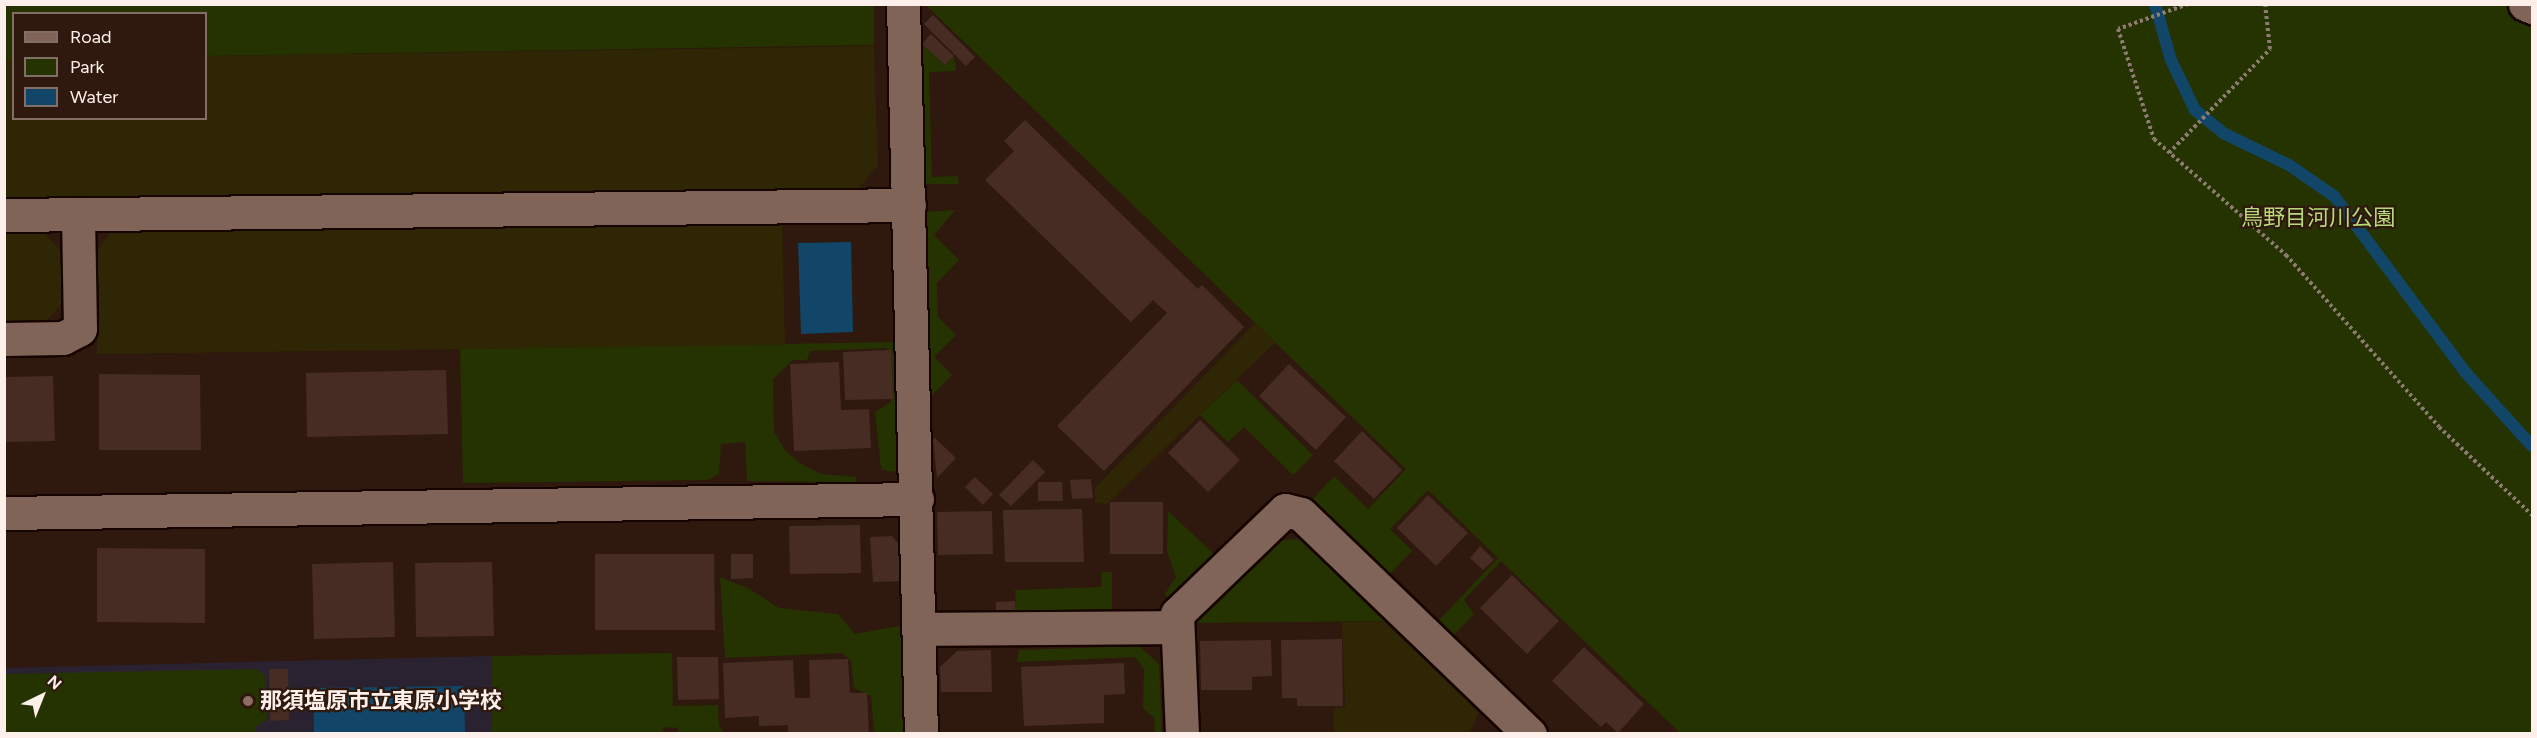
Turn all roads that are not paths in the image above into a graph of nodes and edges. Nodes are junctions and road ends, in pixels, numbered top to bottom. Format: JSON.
{"nodes":[{"id":1,"x":903,"y":4,"type":"edge"},
{"id":2,"x":2525,"y":4,"type":"edge"},
{"id":3,"x":2532,"y":7,"type":"edge"},
{"id":4,"x":909,"y":205,"type":"junction"},
{"id":5,"x":4,"y":214,"type":"edge"},
{"id":6,"x":78,"y":214,"type":"junction"},
{"id":7,"x":4,"y":339,"type":"edge"},
{"id":8,"x":918,"y":499,"type":"junction"},
{"id":9,"x":4,"y":513,"type":"edge"},
{"id":10,"x":1177,"y":627,"type":"junction"},
{"id":11,"x":920,"y":629,"type":"junction"},
{"id":12,"x":921,"y":734,"type":"edge"},
{"id":13,"x":1182,"y":734,"type":"edge"},
{"id":14,"x":1530,"y":734,"type":"edge"}],
"edges":[{"from":1,"to":4,"type":"street"},
{"from":2,"to":3,"type":"street"},
{"from":4,"to":6,"type":"street"},
{"from":4,"to":8,"type":"street"},
{"from":5,"to":6,"type":"street"},
{"from":6,"to":7,"type":"street"},
{"from":8,"to":9,"type":"street"},
{"from":8,"to":11,"type":"street"},
{"from":10,"to":11,"type":"street"},
{"from":10,"to":13,"type":"street"},
{"from":10,"to":14,"type":"street"},
{"from":11,"to":12,"type":"street"}]}
